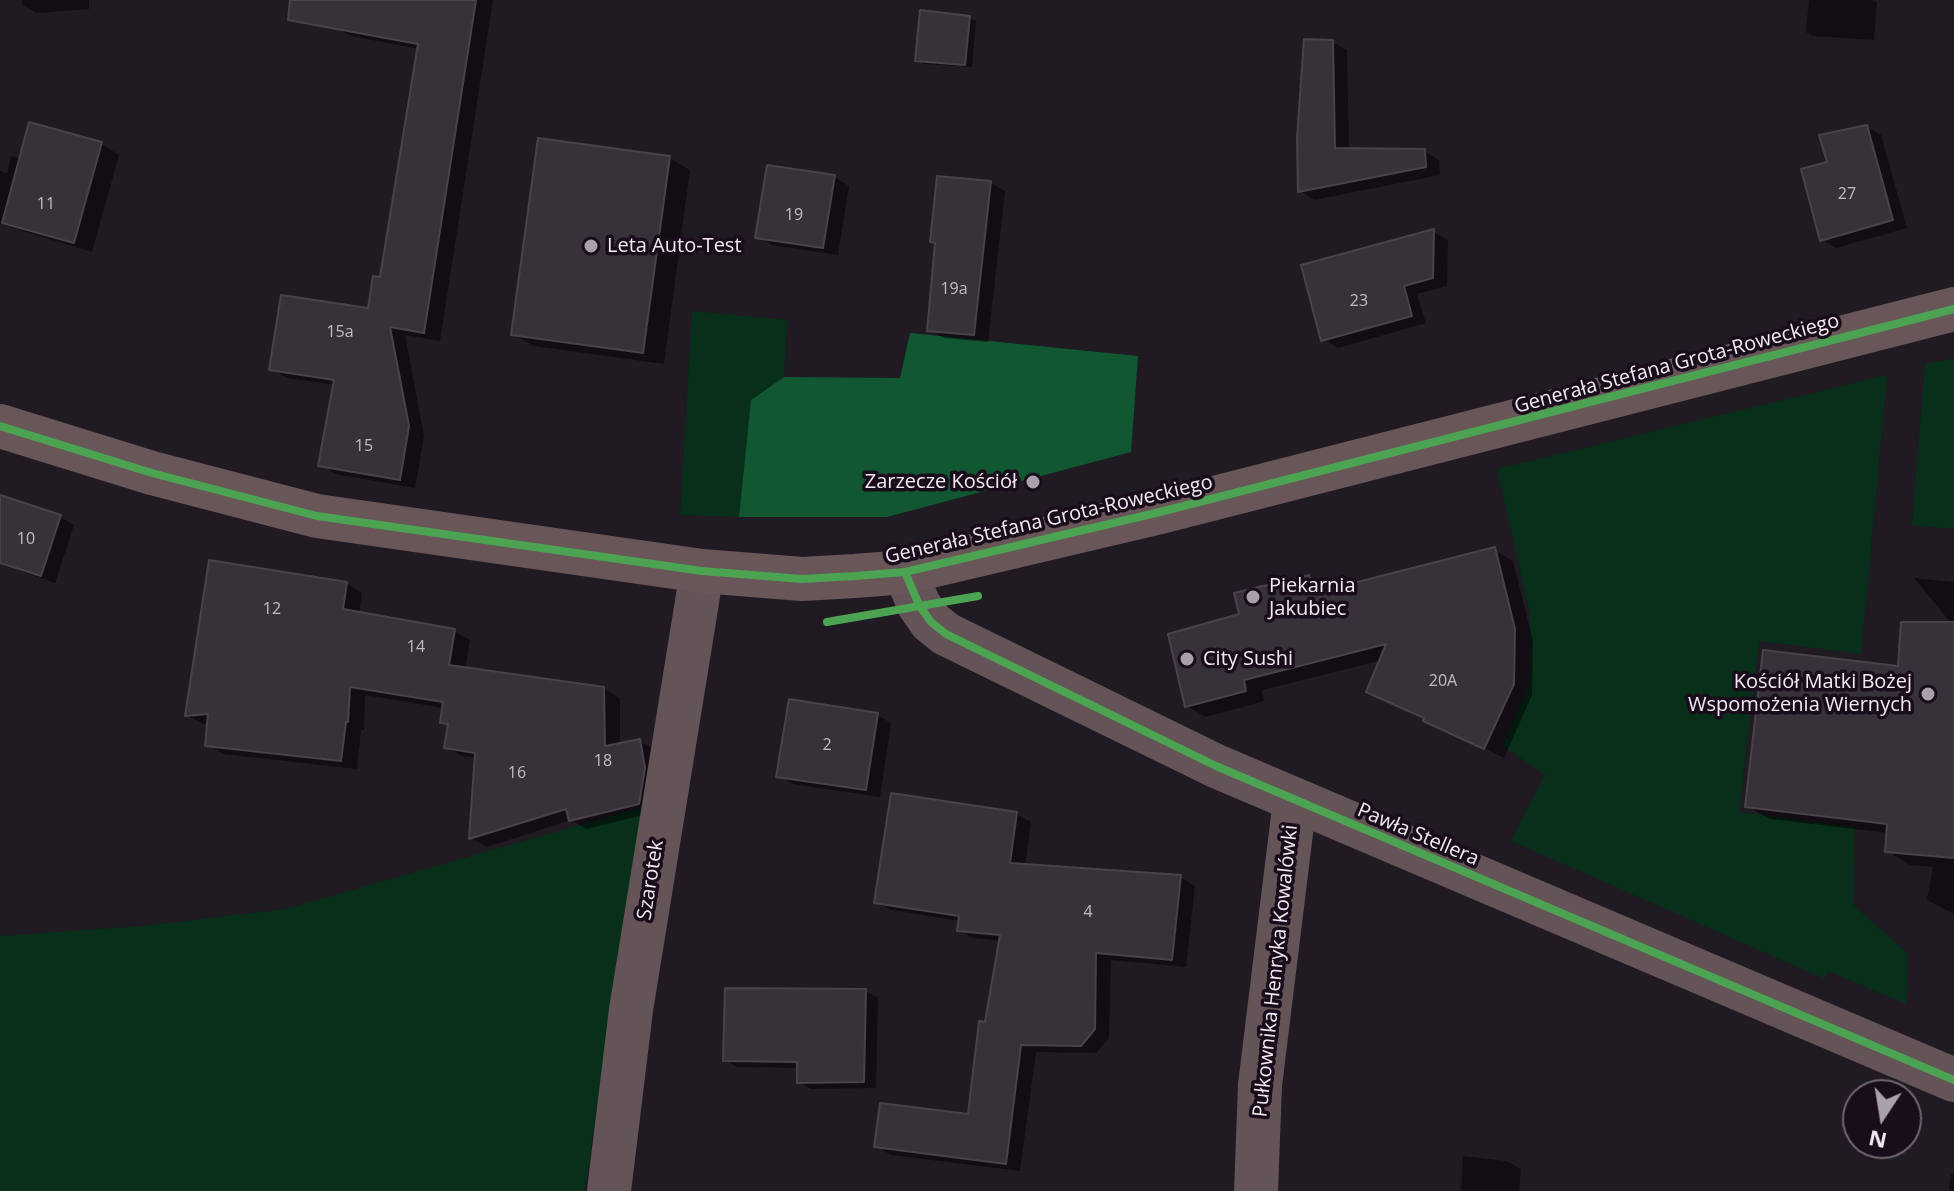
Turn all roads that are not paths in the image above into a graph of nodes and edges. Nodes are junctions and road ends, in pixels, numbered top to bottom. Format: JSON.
{"nodes":[{"id":1,"x":1954,"y":309,"type":"edge"},
{"id":2,"x":0,"y":426,"type":"edge"},
{"id":3,"x":702,"y":571,"type":"junction"},
{"id":4,"x":905,"y":572,"type":"junction"},
{"id":5,"x":1295,"y":800,"type":"junction"},
{"id":6,"x":1954,"y":1080,"type":"edge"},
{"id":7,"x":609,"y":1191,"type":"edge"},
{"id":8,"x":1256,"y":1191,"type":"edge"}],
"edges":[{"from":1,"to":4,"type":"street","name":"Generała Stefana Grota-Roweckiego"},
{"from":2,"to":3,"type":"street","name":"Generała Stefana Grota-Roweckiego"},
{"from":3,"to":4,"type":"street","name":"Generała Stefana Grota-Roweckiego"},
{"from":3,"to":7,"type":"street","name":"Szarotek"},
{"from":4,"to":5,"type":"street","name":"Pawła Stellera"},
{"from":5,"to":6,"type":"street","name":"Pawła Stellera"},
{"from":5,"to":8,"type":"street","name":"Pułkownika Henryka Kowalówki"}]}
